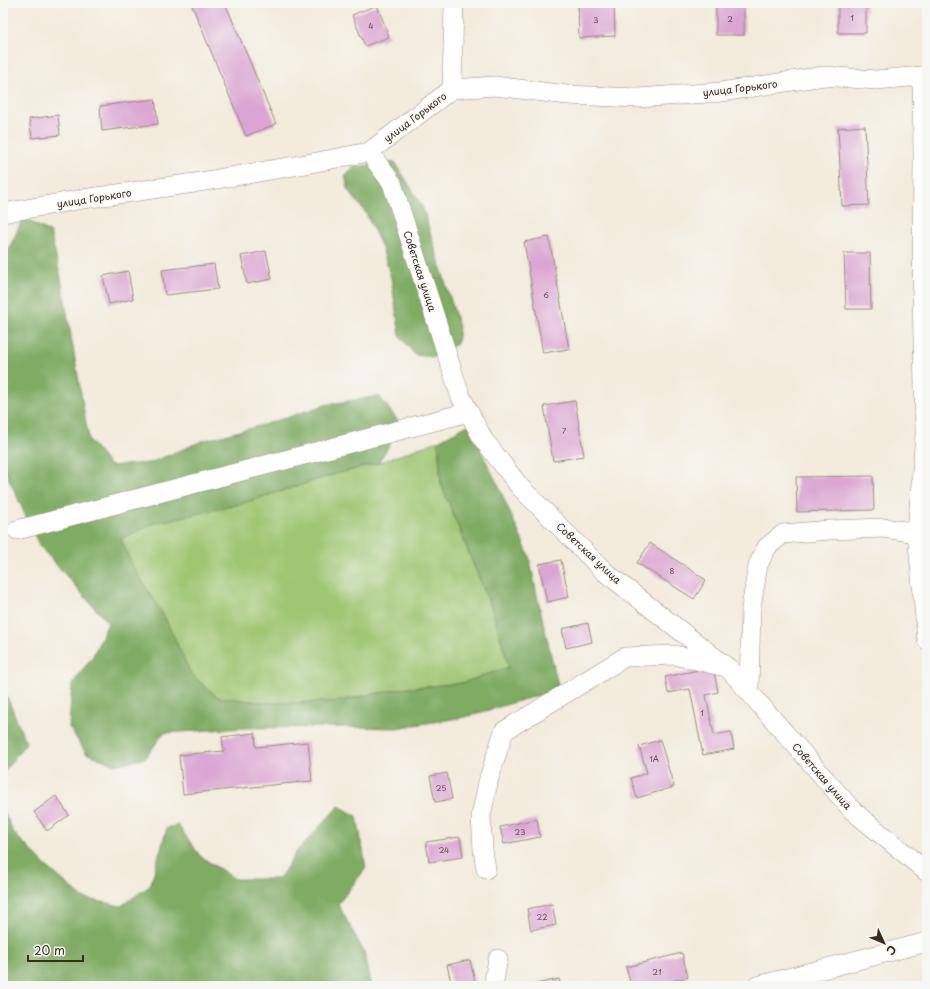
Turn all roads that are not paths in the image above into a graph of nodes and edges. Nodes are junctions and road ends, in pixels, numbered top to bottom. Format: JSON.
{"nodes":[{"id":1,"x":454,"y":3,"type":"edge"},
{"id":2,"x":924,"y":75,"type":"edge"},
{"id":3,"x":452,"y":89,"type":"junction"},
{"id":4,"x":369,"y":152,"type":"junction"},
{"id":5,"x":3,"y":213,"type":"edge"},
{"id":6,"x":469,"y":412,"type":"junction"},
{"id":7,"x":17,"y":530,"type":"dead end"},
{"id":8,"x":917,"y":533,"type":"junction"},
{"id":9,"x":927,"y":640,"type":"edge"},
{"id":10,"x":728,"y":668,"type":"junction"},
{"id":11,"x":748,"y":691,"type":"junction"},
{"id":12,"x":486,"y":869,"type":"dead end"},
{"id":13,"x":927,"y":872,"type":"edge"},
{"id":14,"x":927,"y":942,"type":"edge"},
{"id":15,"x":498,"y":960,"type":"dead end"},
{"id":16,"x":493,"y":986,"type":"edge"},
{"id":17,"x":757,"y":986,"type":"edge"}],
"edges":[{"from":1,"to":3,"type":"street"},
{"from":2,"to":3,"type":"street","name":"улица Горького"},
{"from":2,"to":8,"type":"street"},
{"from":3,"to":4,"type":"street","name":"улица Горького"},
{"from":4,"to":5,"type":"street","name":"улица Горького"},
{"from":4,"to":6,"type":"street","name":"Советская улица"},
{"from":6,"to":7,"type":"street"},
{"from":6,"to":10,"type":"street","name":"Советская улица"},
{"from":8,"to":9,"type":"street"},
{"from":8,"to":11,"type":"street"},
{"from":10,"to":11,"type":"street","name":"Советская улица"},
{"from":10,"to":12,"type":"street"},
{"from":11,"to":13,"type":"street","name":"Советская улица"},
{"from":14,"to":17,"type":"street"},
{"from":15,"to":16,"type":"street"}]}
